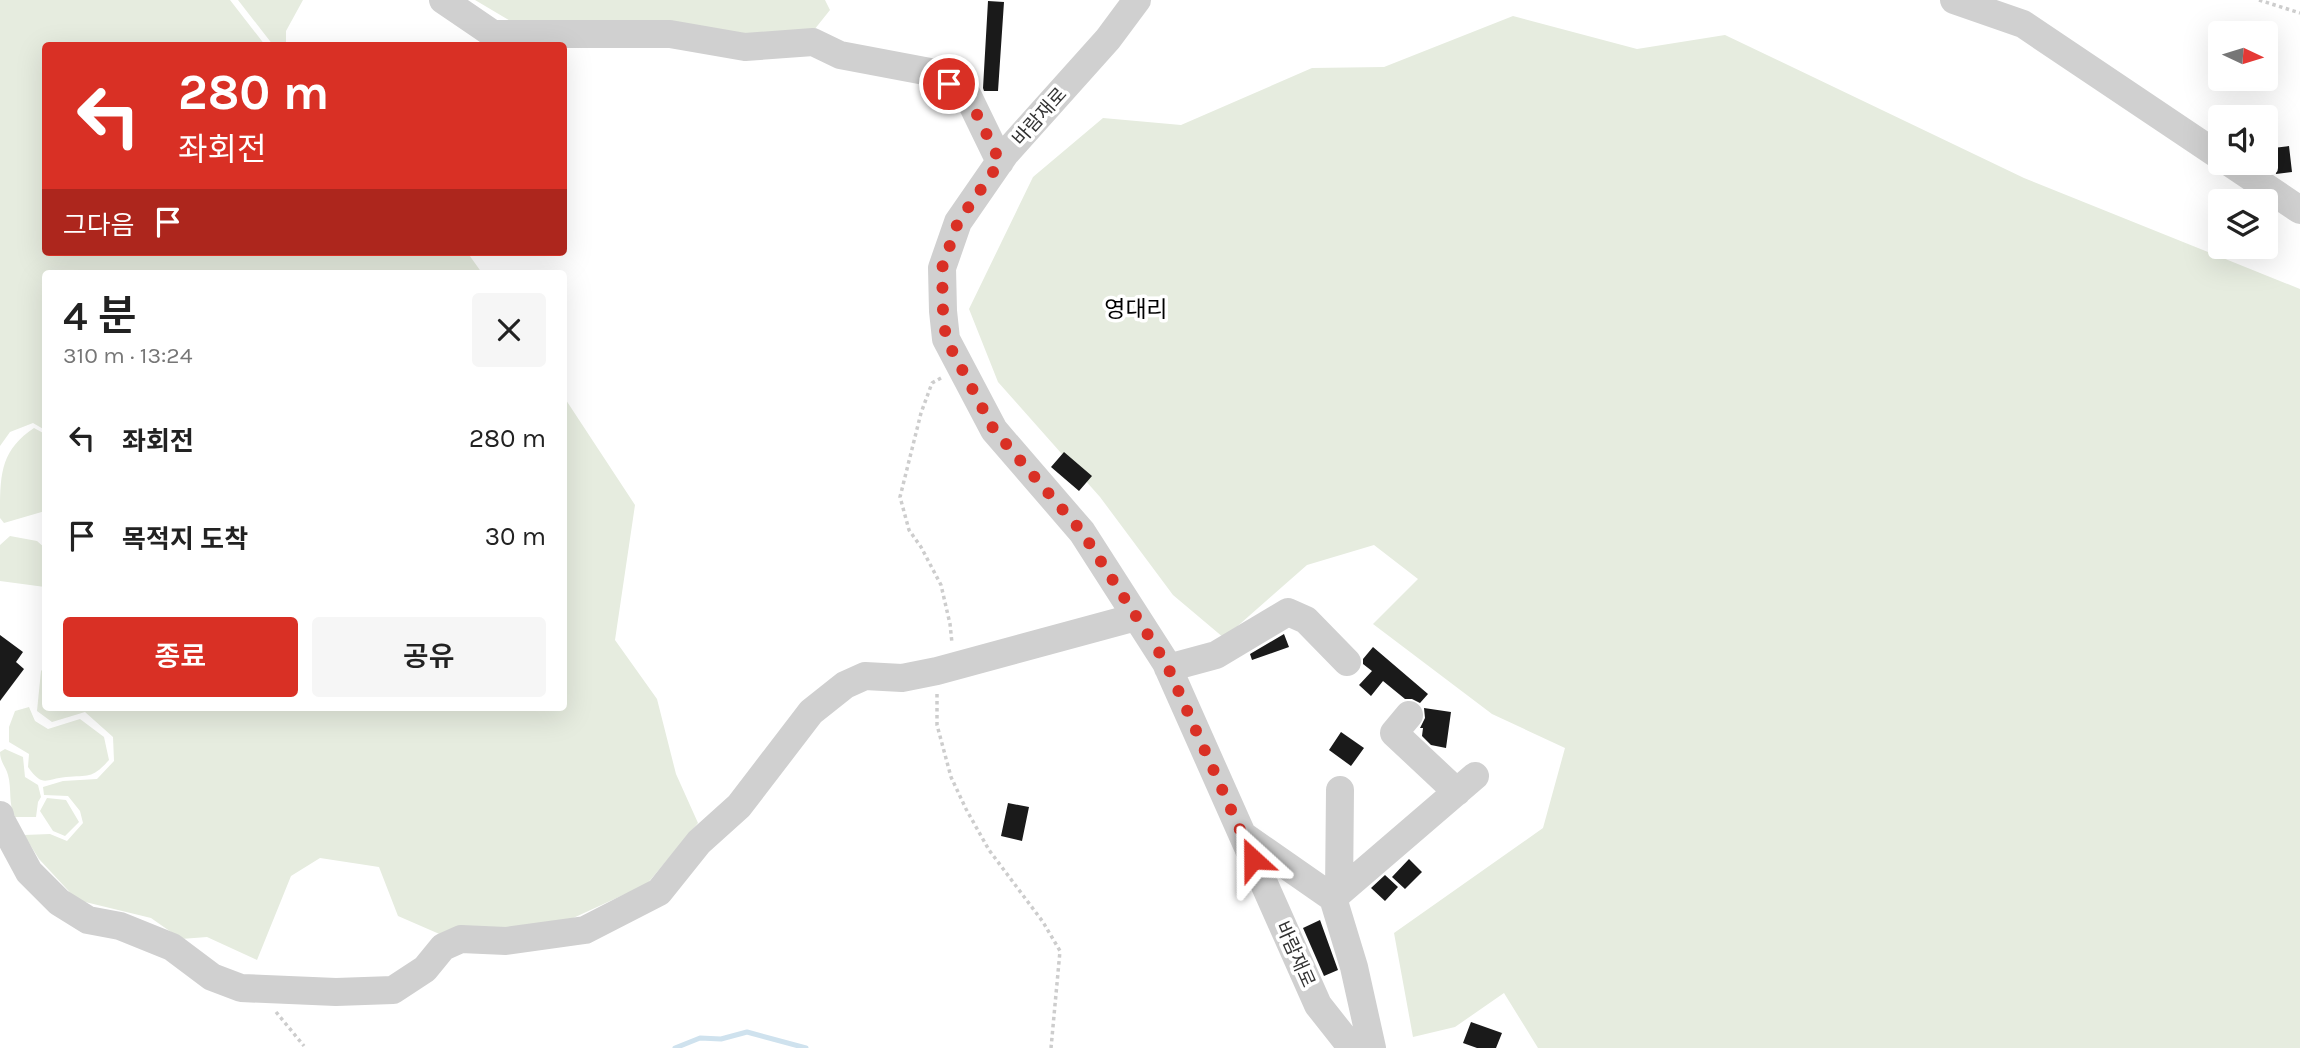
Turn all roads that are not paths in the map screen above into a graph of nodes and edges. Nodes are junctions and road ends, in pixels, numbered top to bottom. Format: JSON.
{"nodes":[{"id":1,"x":443,"y":0,"type":"edge"},
{"id":2,"x":1137,"y":0,"type":"edge"},
{"id":3,"x":1954,"y":0,"type":"edge"},
{"id":4,"x":2208,"y":148,"type":"edge"},
{"id":5,"x":1000,"y":162,"type":"junction"},
{"id":6,"x":2248,"y":175,"type":"edge"},
{"id":7,"x":2300,"y":210,"type":"edge"},
{"id":8,"x":1136,"y":617,"type":"junction"},
{"id":9,"x":1347,"y":662,"type":"dead end"},
{"id":10,"x":1168,"y":668,"type":"junction"},
{"id":11,"x":1409,"y":715,"type":"dead end"},
{"id":12,"x":1340,"y":790,"type":"dead end"},
{"id":13,"x":0,"y":815,"type":"edge"},
{"id":14,"x":0,"y":821,"type":"edge"},
{"id":15,"x":1242,"y":835,"type":"junction"},
{"id":16,"x":1336,"y":895,"type":"junction"},
{"id":17,"x":1354,"y":1047,"type":"edge"}],
"edges":[{"from":1,"to":5,"type":"street"},
{"from":2,"to":5,"type":"street","name":"바람재로"},
{"from":3,"to":4,"type":"street"},
{"from":5,"to":8,"type":"street","name":"바람재로"},
{"from":6,"to":7,"type":"street"},
{"from":8,"to":10,"type":"street","name":"바람재로"},
{"from":8,"to":14,"type":"street"},
{"from":9,"to":10,"type":"street"},
{"from":10,"to":15,"type":"street","name":"바람재로"},
{"from":11,"to":16,"type":"street"},
{"from":12,"to":16,"type":"street"},
{"from":13,"to":14,"type":"street"},
{"from":15,"to":16,"type":"street"},
{"from":15,"to":17,"type":"street","name":"바람재로"},
{"from":16,"to":17,"type":"street"}]}
